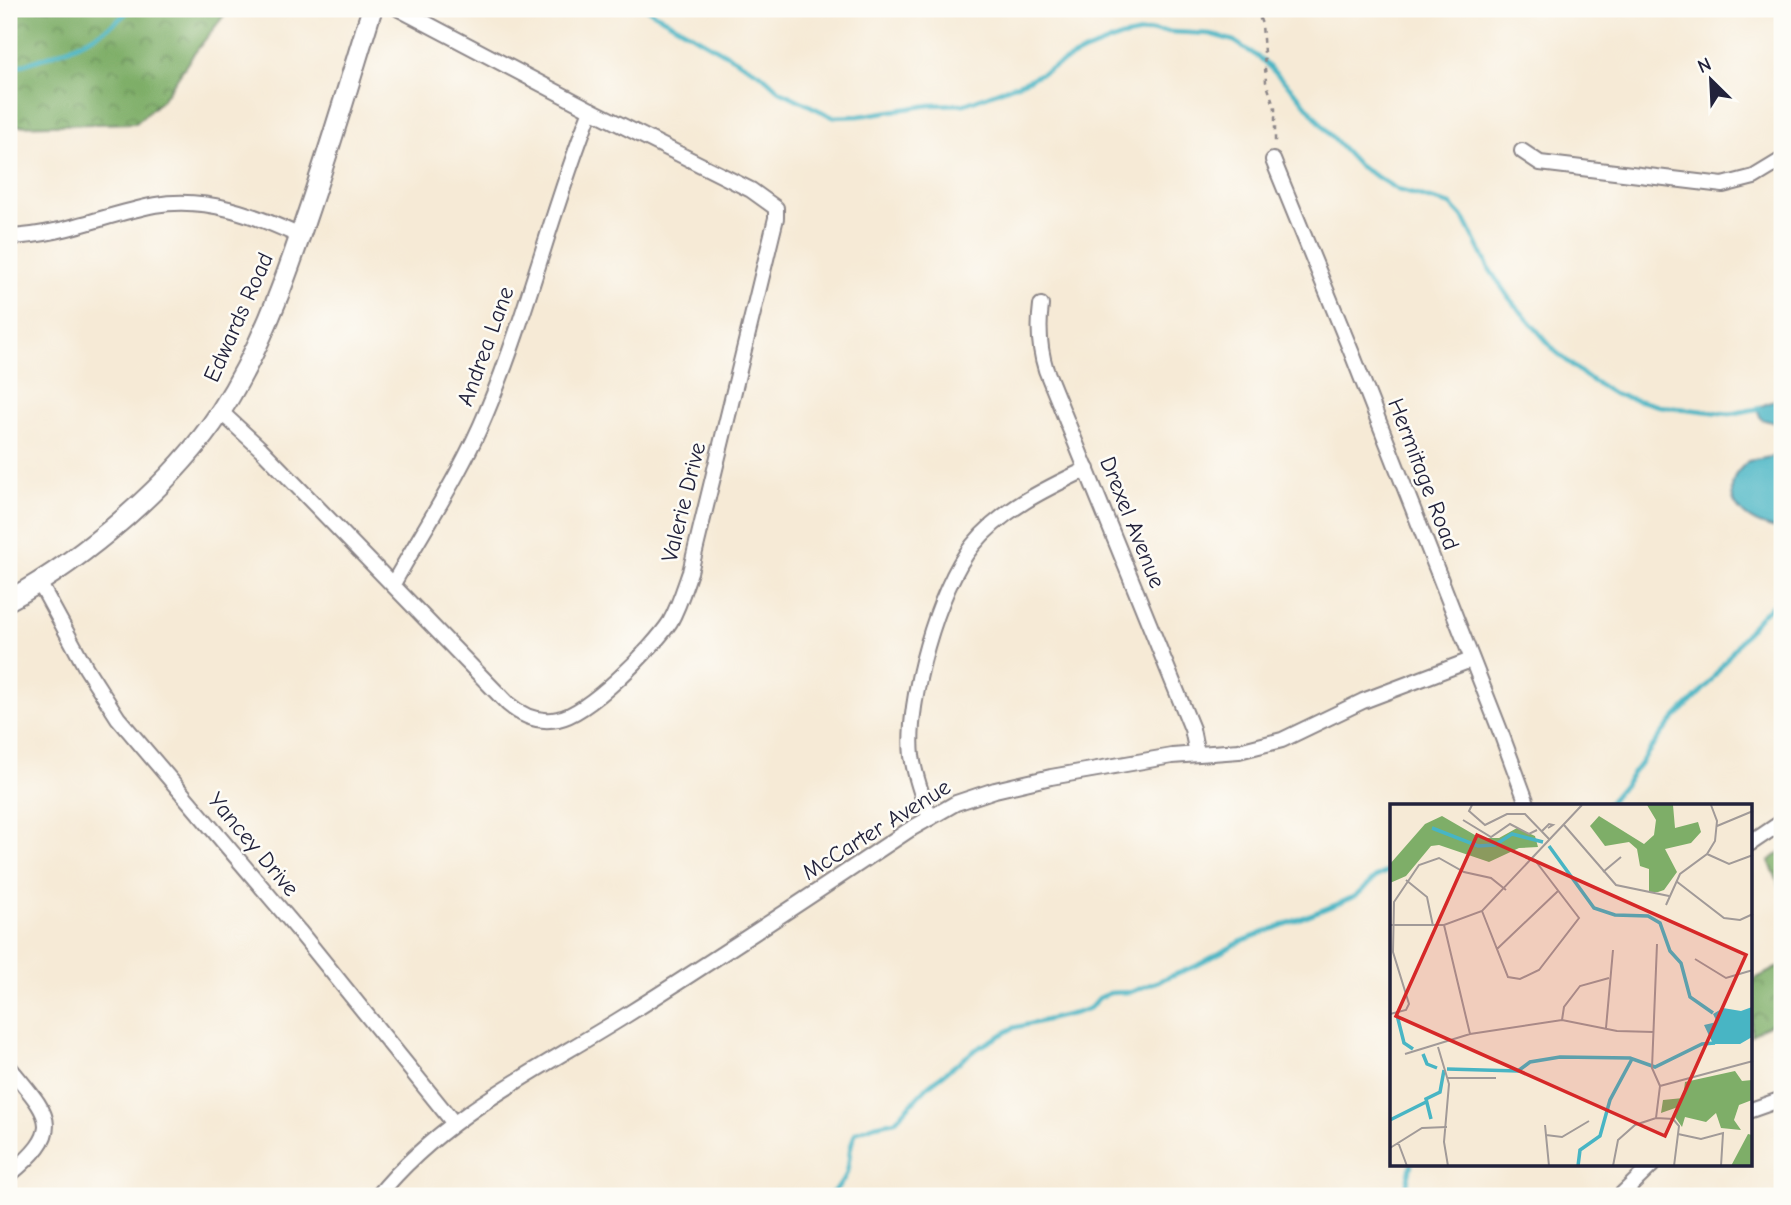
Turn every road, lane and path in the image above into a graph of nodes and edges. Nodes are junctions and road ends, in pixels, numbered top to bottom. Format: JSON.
{"nodes":[{"id":1,"x":372,"y":9,"type":"edge"},
{"id":2,"x":399,"y":9,"type":"edge"},
{"id":3,"x":1256,"y":9,"type":"edge"},
{"id":4,"x":591,"y":110,"type":"junction"},
{"id":5,"x":1277,"y":131,"type":"dead end"},
{"id":6,"x":1522,"y":151,"type":"dead end"},
{"id":7,"x":1273,"y":160,"type":"dead end"},
{"id":8,"x":1782,"y":160,"type":"edge"},
{"id":9,"x":300,"y":236,"type":"junction"},
{"id":10,"x":9,"y":237,"type":"edge"},
{"id":11,"x":1041,"y":305,"type":"dead end"},
{"id":12,"x":221,"y":412,"type":"junction"},
{"id":13,"x":1087,"y":469,"type":"junction"},
{"id":14,"x":39,"y":582,"type":"junction"},
{"id":15,"x":393,"y":584,"type":"junction"},
{"id":16,"x":9,"y":600,"type":"edge"},
{"id":17,"x":1471,"y":660,"type":"junction"},
{"id":18,"x":1197,"y":754,"type":"junction"},
{"id":19,"x":1527,"y":804,"type":"edge"},
{"id":20,"x":930,"y":818,"type":"junction"},
{"id":21,"x":1782,"y":822,"type":"edge"},
{"id":22,"x":1752,"y":842,"type":"edge"},
{"id":23,"x":9,"y":1067,"type":"edge"},
{"id":24,"x":1782,"y":1099,"type":"edge"},
{"id":25,"x":1752,"y":1110,"type":"edge"},
{"id":26,"x":453,"y":1122,"type":"junction"},
{"id":27,"x":1651,"y":1166,"type":"edge"},
{"id":28,"x":9,"y":1175,"type":"edge"},
{"id":29,"x":378,"y":1196,"type":"edge"},
{"id":30,"x":1620,"y":1196,"type":"edge"}],
"edges":[{"from":1,"to":9,"type":"street","name":"Edwards Road"},
{"from":2,"to":4,"type":"street","name":"Valerie Drive"},
{"from":3,"to":5,"type":"path"},
{"from":4,"to":15,"type":"street","name":"Andrea Lane"},
{"from":4,"to":15,"type":"street","name":"Valerie Drive"},
{"from":6,"to":8,"type":"street"},
{"from":7,"to":17,"type":"street","name":"Hermitage Road"},
{"from":9,"to":10,"type":"street"},
{"from":9,"to":12,"type":"street","name":"Edwards Road"},
{"from":11,"to":13,"type":"street","name":"Drexel Avenue"},
{"from":12,"to":14,"type":"street","name":"Edwards Road"},
{"from":12,"to":15,"type":"street","name":"Valerie Drive"},
{"from":13,"to":18,"type":"street","name":"Drexel Avenue"},
{"from":13,"to":20,"type":"street"},
{"from":14,"to":16,"type":"street","name":"Edwards Road"},
{"from":14,"to":26,"type":"street","name":"Yancey Drive"},
{"from":17,"to":18,"type":"street","name":"McCarter Avenue"},
{"from":17,"to":19,"type":"street","name":"Hermitage Road"},
{"from":18,"to":20,"type":"street","name":"McCarter Avenue"},
{"from":20,"to":26,"type":"street","name":"McCarter Avenue"},
{"from":21,"to":22,"type":"street"},
{"from":23,"to":28,"type":"street"},
{"from":24,"to":25,"type":"street"},
{"from":26,"to":29,"type":"street","name":"McCarter Avenue"},
{"from":27,"to":30,"type":"street"}]}
